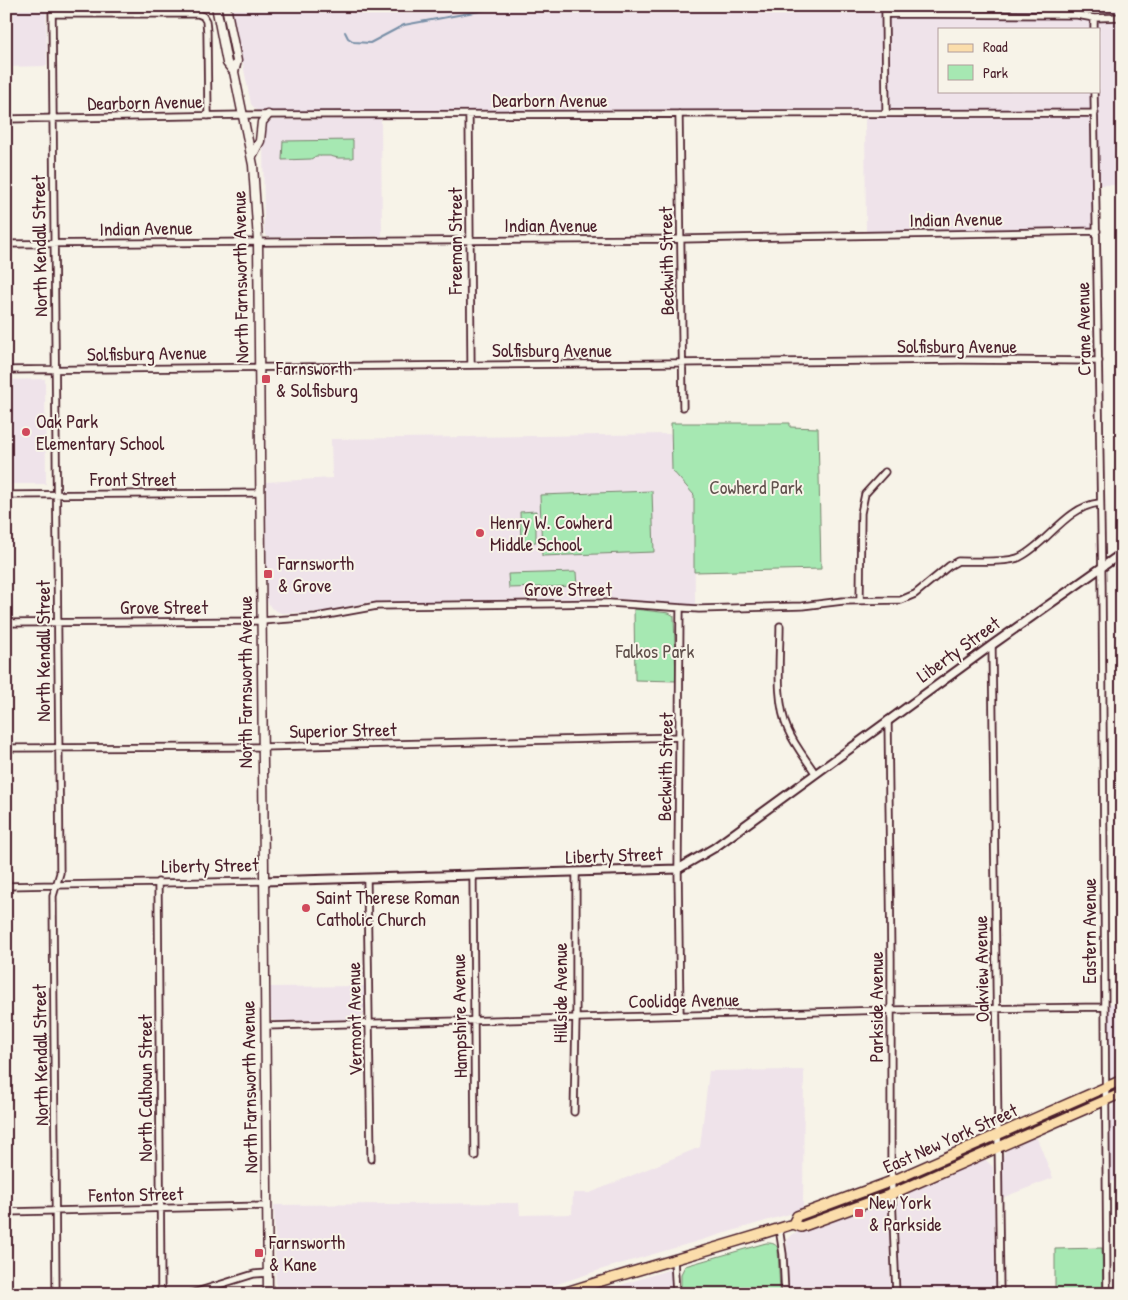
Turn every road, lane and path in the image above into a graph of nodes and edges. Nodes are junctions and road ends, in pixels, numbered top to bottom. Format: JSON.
{"nodes":[{"id":1,"x":52,"y":6,"type":"edge"},
{"id":2,"x":216,"y":6,"type":"edge"},
{"id":3,"x":226,"y":6,"type":"edge"},
{"id":4,"x":885,"y":6,"type":"edge"},
{"id":5,"x":52,"y":14,"type":"junction"},
{"id":6,"x":886,"y":14,"type":"junction"},
{"id":7,"x":1122,"y":17,"type":"edge"},
{"id":8,"x":1094,"y":18,"type":"junction"},
{"id":9,"x":1094,"y":28,"type":"edge"},
{"id":10,"x":234,"y":72,"type":"junction"},
{"id":11,"x":1094,"y":92,"type":"edge"},
{"id":12,"x":1094,"y":112,"type":"junction"},
{"id":13,"x":886,"y":113,"type":"junction"},
{"id":14,"x":679,"y":114,"type":"junction"},
{"id":15,"x":244,"y":115,"type":"junction"},
{"id":16,"x":268,"y":115,"type":"junction"},
{"id":17,"x":208,"y":116,"type":"junction"},
{"id":18,"x":469,"y":116,"type":"junction"},
{"id":19,"x":6,"y":119,"type":"edge"},
{"id":20,"x":53,"y":119,"type":"junction"},
{"id":21,"x":252,"y":156,"type":"junction"},
{"id":22,"x":1096,"y":231,"type":"junction"},
{"id":23,"x":681,"y":239,"type":"junction"},
{"id":24,"x":470,"y":240,"type":"junction"},
{"id":25,"x":258,"y":241,"type":"junction"},
{"id":26,"x":6,"y":244,"type":"edge"},
{"id":27,"x":54,"y":244,"type":"junction"},
{"id":28,"x":1099,"y":361,"type":"junction"},
{"id":29,"x":682,"y":364,"type":"junction"},
{"id":30,"x":471,"y":365,"type":"junction"},
{"id":31,"x":258,"y":367,"type":"junction"},
{"id":32,"x":6,"y":370,"type":"edge"},
{"id":33,"x":55,"y":370,"type":"junction"},
{"id":34,"x":682,"y":407,"type":"dead end"},
{"id":35,"x":885,"y":472,"type":"dead end"},
{"id":36,"x":260,"y":493,"type":"junction"},
{"id":37,"x":57,"y":494,"type":"junction"},
{"id":38,"x":6,"y":495,"type":"edge"},
{"id":39,"x":1099,"y":503,"type":"junction"},
{"id":40,"x":1122,"y":552,"type":"edge"},
{"id":41,"x":1101,"y":567,"type":"junction"},
{"id":42,"x":860,"y":600,"type":"junction"},
{"id":43,"x":680,"y":609,"type":"junction"},
{"id":44,"x":261,"y":621,"type":"junction"},
{"id":45,"x":58,"y":622,"type":"junction"},
{"id":46,"x":6,"y":623,"type":"edge"},
{"id":47,"x":780,"y":626,"type":"dead end"},
{"id":48,"x":992,"y":645,"type":"junction"},
{"id":49,"x":888,"y":720,"type":"junction"},
{"id":50,"x":680,"y":737,"type":"junction"},
{"id":51,"x":262,"y":747,"type":"junction"},
{"id":52,"x":6,"y":748,"type":"edge"},
{"id":53,"x":59,"y":748,"type":"junction"},
{"id":54,"x":815,"y":773,"type":"junction"},
{"id":55,"x":678,"y":869,"type":"junction"},
{"id":56,"x":576,"y":873,"type":"junction"},
{"id":57,"x":472,"y":876,"type":"junction"},
{"id":58,"x":367,"y":879,"type":"junction"},
{"id":59,"x":264,"y":881,"type":"junction"},
{"id":60,"x":158,"y":882,"type":"junction"},
{"id":61,"x":56,"y":885,"type":"junction"},
{"id":62,"x":6,"y":886,"type":"edge"},
{"id":63,"x":1105,"y":1007,"type":"junction"},
{"id":64,"x":890,"y":1010,"type":"junction"},
{"id":65,"x":996,"y":1010,"type":"junction"},
{"id":66,"x":680,"y":1015,"type":"junction"},
{"id":67,"x":576,"y":1018,"type":"junction"},
{"id":68,"x":474,"y":1022,"type":"junction"},
{"id":69,"x":369,"y":1024,"type":"junction"},
{"id":70,"x":265,"y":1026,"type":"junction"},
{"id":71,"x":1122,"y":1080,"type":"edge"},
{"id":72,"x":1106,"y":1088,"type":"junction"},
{"id":73,"x":1122,"y":1094,"type":"edge"},
{"id":74,"x":1106,"y":1101,"type":"junction"},
{"id":75,"x":574,"y":1112,"type":"dead end"},
{"id":76,"x":997,"y":1135,"type":"junction"},
{"id":77,"x":998,"y":1148,"type":"junction"},
{"id":78,"x":475,"y":1156,"type":"dead end"},
{"id":79,"x":371,"y":1159,"type":"dead end"},
{"id":80,"x":892,"y":1181,"type":"junction"},
{"id":81,"x":892,"y":1194,"type":"junction"},
{"id":82,"x":267,"y":1206,"type":"junction"},
{"id":83,"x":160,"y":1209,"type":"junction"},
{"id":84,"x":6,"y":1212,"type":"edge"},
{"id":85,"x":56,"y":1212,"type":"junction"},
{"id":86,"x":793,"y":1224,"type":"junction"},
{"id":87,"x":779,"y":1228,"type":"junction"},
{"id":88,"x":674,"y":1259,"type":"junction"},
{"id":89,"x":268,"y":1273,"type":"junction"},
{"id":90,"x":56,"y":1294,"type":"edge"},
{"id":91,"x":160,"y":1294,"type":"edge"},
{"id":92,"x":190,"y":1294,"type":"edge"},
{"id":93,"x":268,"y":1294,"type":"edge"},
{"id":94,"x":560,"y":1294,"type":"edge"},
{"id":95,"x":676,"y":1294,"type":"edge"},
{"id":96,"x":785,"y":1294,"type":"edge"},
{"id":97,"x":896,"y":1294,"type":"edge"},
{"id":98,"x":1000,"y":1294,"type":"edge"},
{"id":99,"x":1107,"y":1294,"type":"edge"}],
"edges":[{"from":1,"to":5,"type":"street","name":"North Kendall Street"},
{"from":2,"to":10,"type":"main road","name":"North Farnsworth Avenue"},
{"from":3,"to":10,"type":"main road","name":"North Farnsworth Avenue"},
{"from":4,"to":6,"type":"street"},
{"from":5,"to":17,"type":"street"},
{"from":5,"to":20,"type":"street","name":"North Kendall Street"},
{"from":6,"to":8,"type":"street"},
{"from":6,"to":13,"type":"street"},
{"from":7,"to":8,"type":"street"},
{"from":8,"to":9,"type":"street"},
{"from":10,"to":15,"type":"main road","name":"North Farnsworth Avenue"},
{"from":11,"to":12,"type":"street","name":"Crane Avenue"},
{"from":12,"to":13,"type":"street","name":"Dearborn Avenue"},
{"from":12,"to":22,"type":"street","name":"Crane Avenue"},
{"from":13,"to":14,"type":"street","name":"Dearborn Avenue"},
{"from":14,"to":18,"type":"street","name":"Dearborn Avenue"},
{"from":14,"to":23,"type":"street","name":"Beckwith Street"},
{"from":15,"to":16,"type":"street","name":"Dearborn Avenue"},
{"from":15,"to":17,"type":"street","name":"Dearborn Avenue"},
{"from":15,"to":21,"type":"main road","name":"North Farnsworth Avenue"},
{"from":16,"to":18,"type":"street","name":"Dearborn Avenue"},
{"from":16,"to":21,"type":"main road"},
{"from":17,"to":20,"type":"street","name":"Dearborn Avenue"},
{"from":18,"to":24,"type":"street","name":"Freeman Street"},
{"from":19,"to":20,"type":"street","name":"Dearborn Avenue"},
{"from":20,"to":27,"type":"street","name":"North Kendall Street"},
{"from":21,"to":25,"type":"main road","name":"North Farnsworth Avenue"},
{"from":22,"to":23,"type":"street","name":"Indian Avenue"},
{"from":22,"to":28,"type":"street","name":"Crane Avenue"},
{"from":23,"to":24,"type":"street","name":"Indian Avenue"},
{"from":23,"to":29,"type":"street","name":"Beckwith Street"},
{"from":24,"to":25,"type":"street","name":"Indian Avenue"},
{"from":24,"to":30,"type":"street","name":"Freeman Street"},
{"from":25,"to":27,"type":"street","name":"Indian Avenue"},
{"from":25,"to":31,"type":"main road","name":"North Farnsworth Avenue"},
{"from":26,"to":27,"type":"street","name":"Indian Avenue"},
{"from":27,"to":33,"type":"street","name":"North Kendall Street"},
{"from":28,"to":29,"type":"street","name":"Solfisburg Avenue"},
{"from":28,"to":39,"type":"street","name":"Crane Avenue"},
{"from":29,"to":30,"type":"street","name":"Solfisburg Avenue"},
{"from":29,"to":34,"type":"street","name":"Beckwith Street"},
{"from":30,"to":31,"type":"street","name":"Solfisburg Avenue"},
{"from":31,"to":33,"type":"street","name":"Solfisburg Avenue"},
{"from":31,"to":36,"type":"main road","name":"North Farnsworth Avenue"},
{"from":32,"to":33,"type":"street","name":"Solfisburg Avenue"},
{"from":33,"to":37,"type":"street","name":"North Kendall Street"},
{"from":35,"to":42,"type":"street"},
{"from":36,"to":37,"type":"street","name":"Front Street"},
{"from":36,"to":44,"type":"main road","name":"North Farnsworth Avenue"},
{"from":37,"to":38,"type":"street","name":"Front Street"},
{"from":37,"to":45,"type":"street","name":"North Kendall Street"},
{"from":39,"to":41,"type":"street","name":"Crane Avenue"},
{"from":39,"to":42,"type":"street","name":"Grove Street"},
{"from":40,"to":41,"type":"street","name":"Liberty Street"},
{"from":41,"to":48,"type":"street","name":"Liberty Street"},
{"from":41,"to":63,"type":"street","name":"Eastern Avenue"},
{"from":42,"to":43,"type":"street","name":"Grove Street"},
{"from":43,"to":44,"type":"street","name":"Grove Street"},
{"from":43,"to":50,"type":"street","name":"Beckwith Street"},
{"from":44,"to":45,"type":"street","name":"Grove Street"},
{"from":44,"to":51,"type":"main road","name":"North Farnsworth Avenue"},
{"from":45,"to":46,"type":"street","name":"Grove Street"},
{"from":45,"to":53,"type":"street","name":"North Kendall Street"},
{"from":47,"to":54,"type":"street"},
{"from":48,"to":49,"type":"street","name":"Liberty Street"},
{"from":48,"to":65,"type":"street","name":"Oakview Avenue"},
{"from":49,"to":54,"type":"street","name":"Liberty Street"},
{"from":49,"to":64,"type":"street","name":"Parkside Avenue"},
{"from":50,"to":51,"type":"street","name":"Superior Street"},
{"from":50,"to":55,"type":"street","name":"Beckwith Street"},
{"from":51,"to":53,"type":"street","name":"Superior Street"},
{"from":51,"to":59,"type":"main road","name":"North Farnsworth Avenue"},
{"from":52,"to":53,"type":"street","name":"Superior Street"},
{"from":53,"to":61,"type":"street","name":"North Kendall Street"},
{"from":54,"to":55,"type":"street","name":"Liberty Street"},
{"from":55,"to":56,"type":"street","name":"Liberty Street"},
{"from":55,"to":66,"type":"street","name":"Beckwith Street"},
{"from":56,"to":57,"type":"street","name":"Liberty Street"},
{"from":56,"to":67,"type":"street","name":"Hillside Avenue"},
{"from":57,"to":58,"type":"street","name":"Liberty Street"},
{"from":57,"to":68,"type":"street","name":"Hampshire Avenue"},
{"from":58,"to":59,"type":"street","name":"Liberty Street"},
{"from":58,"to":69,"type":"street","name":"Vermont Avenue"},
{"from":59,"to":60,"type":"street","name":"Liberty Street"},
{"from":59,"to":70,"type":"main road","name":"North Farnsworth Avenue"},
{"from":60,"to":61,"type":"street","name":"Liberty Street"},
{"from":60,"to":83,"type":"street","name":"North Calhoun Street"},
{"from":61,"to":62,"type":"street","name":"Liberty Street"},
{"from":61,"to":85,"type":"street","name":"North Kendall Street"},
{"from":63,"to":65,"type":"street","name":"Coolidge Avenue"},
{"from":63,"to":72,"type":"street","name":"Eastern Avenue"},
{"from":64,"to":65,"type":"street","name":"Coolidge Avenue"},
{"from":64,"to":66,"type":"street","name":"Coolidge Avenue"},
{"from":64,"to":80,"type":"street","name":"Parkside Avenue"},
{"from":65,"to":76,"type":"street","name":"Oakview Avenue"},
{"from":66,"to":67,"type":"street","name":"Coolidge Avenue"},
{"from":67,"to":68,"type":"street","name":"Coolidge Avenue"},
{"from":67,"to":75,"type":"street","name":"Hillside Avenue"},
{"from":68,"to":69,"type":"street","name":"Coolidge Avenue"},
{"from":68,"to":78,"type":"street","name":"Hampshire Avenue"},
{"from":69,"to":70,"type":"street","name":"Coolidge Avenue"},
{"from":69,"to":79,"type":"street","name":"Vermont Avenue"},
{"from":70,"to":82,"type":"main road","name":"North Farnsworth Avenue"},
{"from":71,"to":72,"type":"main road","name":"East New York Street"},
{"from":72,"to":74,"type":"street","name":"Eastern Avenue"},
{"from":72,"to":76,"type":"main road","name":"East New York Street"},
{"from":73,"to":74,"type":"main road","name":"East New York Street"},
{"from":74,"to":77,"type":"main road","name":"East New York Street"},
{"from":74,"to":99,"type":"street","name":"Eastern Avenue"},
{"from":76,"to":77,"type":"street","name":"Oakview Avenue"},
{"from":76,"to":80,"type":"main road","name":"East New York Street"},
{"from":77,"to":81,"type":"main road","name":"East New York Street"},
{"from":77,"to":98,"type":"street","name":"Oakview Avenue"},
{"from":80,"to":81,"type":"street","name":"Parkside Avenue"},
{"from":80,"to":86,"type":"main road","name":"East New York Street"},
{"from":81,"to":86,"type":"main road","name":"East New York Street"},
{"from":81,"to":97,"type":"street","name":"Parkside Avenue"},
{"from":82,"to":83,"type":"street","name":"Fenton Street"},
{"from":82,"to":89,"type":"main road","name":"North Farnsworth Avenue"},
{"from":83,"to":85,"type":"street","name":"Fenton Street"},
{"from":83,"to":91,"type":"street","name":"North Calhoun Street"},
{"from":84,"to":85,"type":"street","name":"Fenton Street"},
{"from":85,"to":90,"type":"street","name":"North Kendall Street"},
{"from":86,"to":87,"type":"main road","name":"East New York Street"},
{"from":87,"to":88,"type":"main road","name":"East New York Street"},
{"from":87,"to":96,"type":"street"},
{"from":88,"to":94,"type":"main road","name":"East New York Street"},
{"from":88,"to":95,"type":"street"},
{"from":89,"to":92,"type":"street"},
{"from":89,"to":93,"type":"main road","name":"North Farnsworth Avenue"}]}
